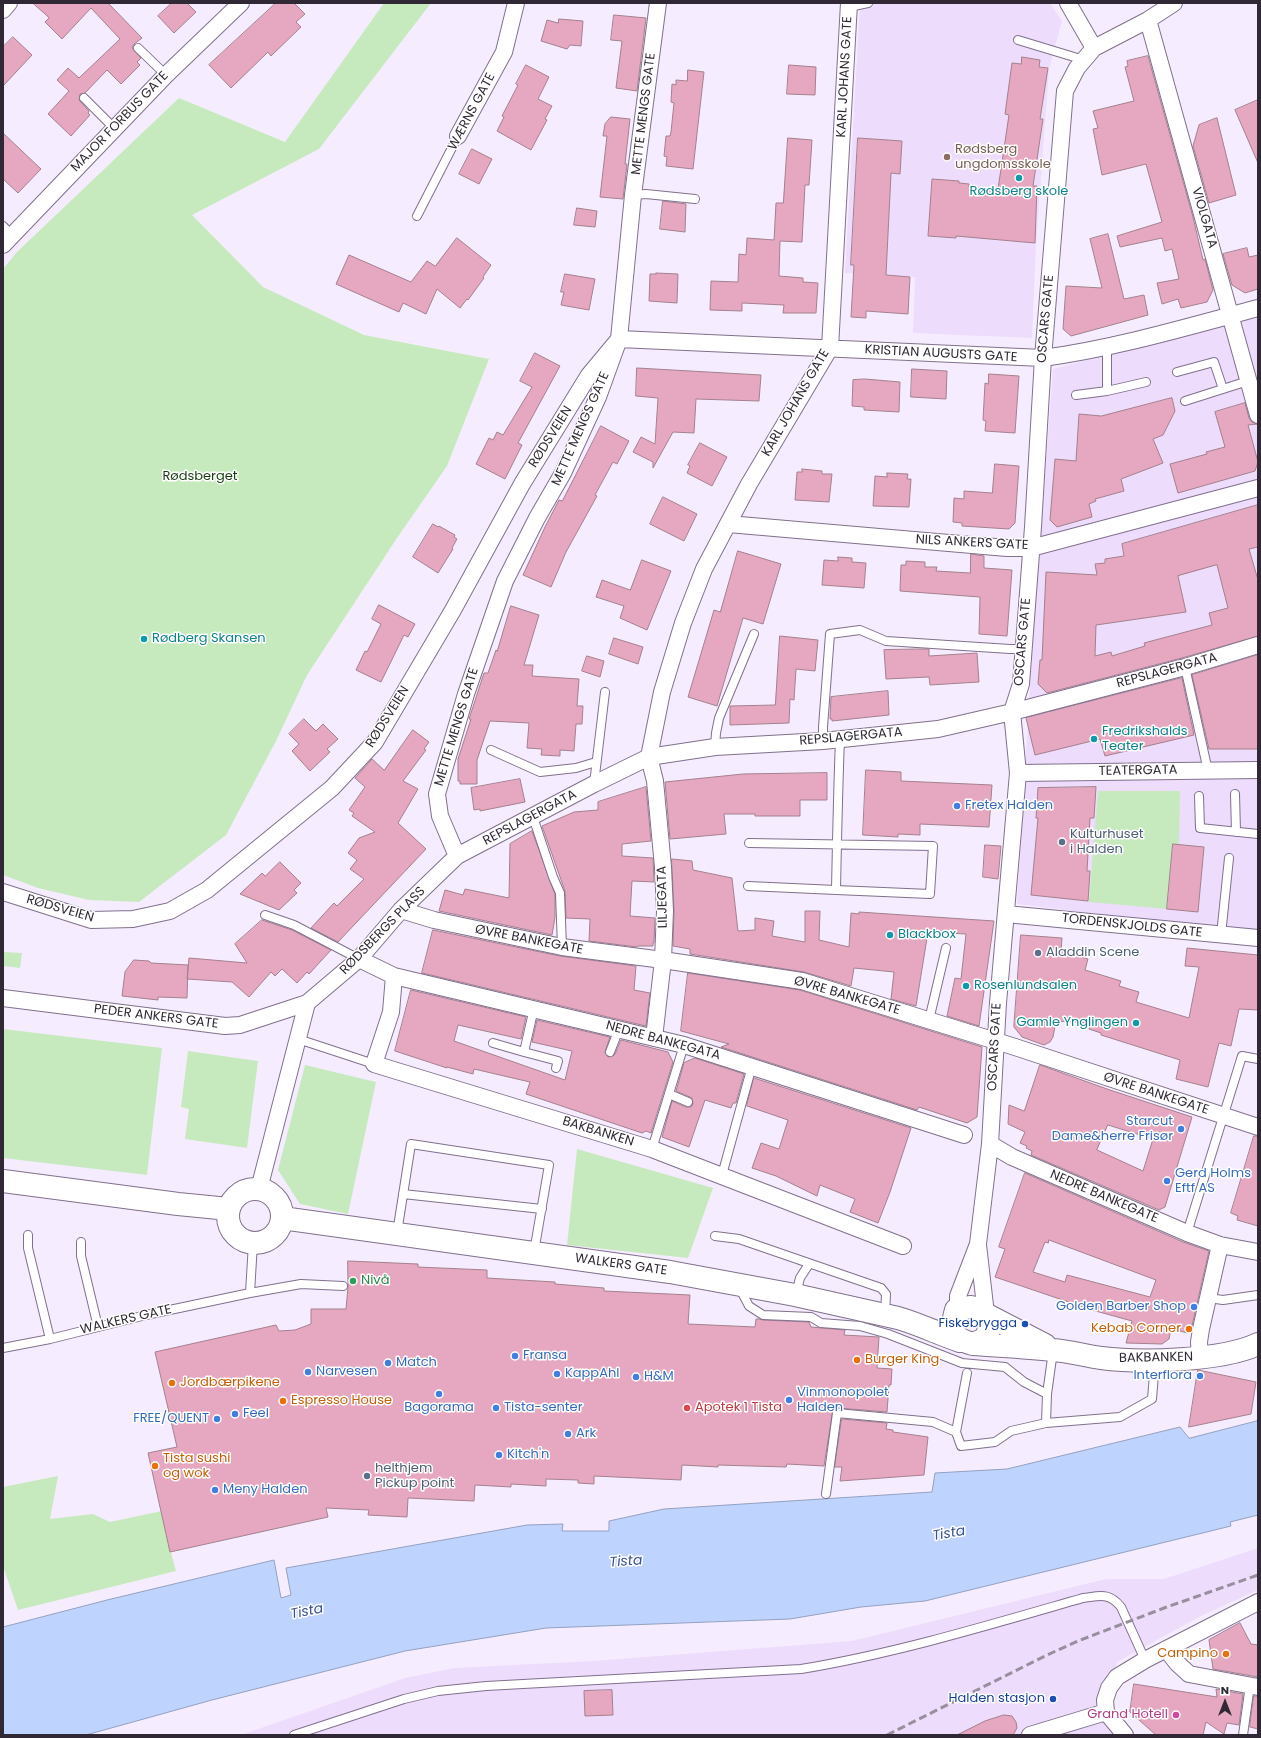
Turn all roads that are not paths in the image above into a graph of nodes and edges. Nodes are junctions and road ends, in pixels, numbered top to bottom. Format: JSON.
{"nodes":[{"id":1,"x":10,"y":3,"type":"edge"},
{"id":2,"x":240,"y":3,"type":"edge"},
{"id":3,"x":516,"y":3,"type":"edge"},
{"id":4,"x":658,"y":3,"type":"edge"},
{"id":5,"x":868,"y":3,"type":"edge"},
{"id":6,"x":1068,"y":3,"type":"edge"},
{"id":7,"x":1174,"y":3,"type":"edge"},
{"id":8,"x":849,"y":5,"type":"edge"},
{"id":9,"x":3,"y":10,"type":"edge"},
{"id":10,"x":1148,"y":20,"type":"junction"},
{"id":11,"x":1018,"y":40,"type":"dead end"},
{"id":12,"x":138,"y":48,"type":"dead end"},
{"id":13,"x":1094,"y":48,"type":"junction"},
{"id":14,"x":1084,"y":60,"type":"junction"},
{"id":15,"x":166,"y":75,"type":"junction"},
{"id":16,"x":84,"y":98,"type":"dead end"},
{"id":17,"x":114,"y":128,"type":"junction"},
{"id":18,"x":458,"y":136,"type":"joint"},
{"id":19,"x":633,"y":195,"type":"junction"},
{"id":20,"x":695,"y":198,"type":"dead end"},
{"id":21,"x":417,"y":216,"type":"dead end"},
{"id":22,"x":6,"y":235,"type":"edge"},
{"id":23,"x":1258,"y":308,"type":"edge"},
{"id":24,"x":1231,"y":315,"type":"junction"},
{"id":25,"x":619,"y":339,"type":"junction"},
{"id":26,"x":1108,"y":346,"type":"junction"},
{"id":27,"x":830,"y":348,"type":"junction"},
{"id":28,"x":1043,"y":358,"type":"junction"},
{"id":29,"x":1177,"y":372,"type":"dead end"},
{"id":30,"x":1248,"y":381,"type":"junction"},
{"id":31,"x":1146,"y":382,"type":"dead end"},
{"id":32,"x":1224,"y":389,"type":"junction"},
{"id":33,"x":1108,"y":392,"type":"junction"},
{"id":34,"x":1076,"y":395,"type":"dead end"},
{"id":35,"x":1185,"y":401,"type":"dead end"},
{"id":36,"x":1258,"y":415,"type":"edge"},
{"id":37,"x":1258,"y":488,"type":"edge"},
{"id":38,"x":728,"y":524,"type":"junction"},
{"id":39,"x":1031,"y":548,"type":"junction"},
{"id":40,"x":754,"y":634,"type":"dead end"},
{"id":41,"x":1258,"y":645,"type":"edge"},
{"id":42,"x":1024,"y":649,"type":"junction"},
{"id":43,"x":1185,"y":667,"type":"junction"},
{"id":44,"x":604,"y":692,"type":"dead end"},
{"id":45,"x":1012,"y":712,"type":"junction"},
{"id":46,"x":840,"y":738,"type":"junction"},
{"id":47,"x":823,"y":741,"type":"junction"},
{"id":48,"x":715,"y":747,"type":"junction"},
{"id":49,"x":491,"y":750,"type":"dead end"},
{"id":50,"x":649,"y":757,"type":"junction"},
{"id":51,"x":596,"y":762,"type":"junction"},
{"id":52,"x":1258,"y":770,"type":"edge"},
{"id":53,"x":1208,"y":771,"type":"junction"},
{"id":54,"x":1018,"y":772,"type":"junction"},
{"id":55,"x":594,"y":784,"type":"junction"},
{"id":56,"x":1235,"y":794,"type":"dead end"},
{"id":57,"x":1199,"y":796,"type":"dead end"},
{"id":58,"x":533,"y":817,"type":"junction"},
{"id":59,"x":1236,"y":832,"type":"junction"},
{"id":60,"x":1258,"y":834,"type":"edge"},
{"id":61,"x":749,"y":843,"type":"dead end"},
{"id":62,"x":837,"y":844,"type":"junction"},
{"id":63,"x":458,"y":856,"type":"junction"},
{"id":64,"x":1229,"y":858,"type":"dead end"},
{"id":65,"x":748,"y":886,"type":"dead end"},
{"id":66,"x":836,"y":890,"type":"junction"},
{"id":67,"x":3,"y":892,"type":"edge"},
{"id":68,"x":401,"y":910,"type":"junction"},
{"id":69,"x":1006,"y":914,"type":"junction"},
{"id":70,"x":265,"y":915,"type":"dead end"},
{"id":71,"x":1221,"y":935,"type":"junction"},
{"id":72,"x":1258,"y":938,"type":"edge"},
{"id":73,"x":562,"y":947,"type":"junction"},
{"id":74,"x":946,"y":948,"type":"dead end"},
{"id":75,"x":359,"y":959,"type":"junction"},
{"id":76,"x":663,"y":960,"type":"junction"},
{"id":77,"x":394,"y":976,"type":"junction"},
{"id":78,"x":3,"y":998,"type":"edge"},
{"id":79,"x":307,"y":1003,"type":"junction"},
{"id":80,"x":534,"y":1008,"type":"junction"},
{"id":81,"x":929,"y":1020,"type":"junction"},
{"id":82,"x":619,"y":1029,"type":"junction"},
{"id":83,"x":654,"y":1038,"type":"junction"},
{"id":84,"x":298,"y":1039,"type":"junction"},
{"id":85,"x":996,"y":1042,"type":"junction"},
{"id":86,"x":493,"y":1043,"type":"dead end"},
{"id":87,"x":684,"y":1045,"type":"junction"},
{"id":88,"x":524,"y":1052,"type":"junction"},
{"id":89,"x":610,"y":1052,"type":"dead end"},
{"id":90,"x":1258,"y":1059,"type":"edge"},
{"id":91,"x":374,"y":1064,"type":"junction"},
{"id":92,"x":752,"y":1066,"type":"junction"},
{"id":93,"x":556,"y":1068,"type":"dead end"},
{"id":94,"x":669,"y":1094,"type":"junction"},
{"id":95,"x":688,"y":1102,"type":"dead end"},
{"id":96,"x":1223,"y":1116,"type":"junction"},
{"id":97,"x":1258,"y":1127,"type":"edge"},
{"id":98,"x":964,"y":1135,"type":"dead end"},
{"id":99,"x":990,"y":1144,"type":"junction"},
{"id":100,"x":652,"y":1148,"type":"junction"},
{"id":101,"x":722,"y":1175,"type":"junction"},
{"id":102,"x":3,"y":1180,"type":"edge"},
{"id":103,"x":259,"y":1189,"type":"junction"},
{"id":104,"x":403,"y":1194,"type":"junction"},
{"id":105,"x":229,"y":1209,"type":"junction"},
{"id":106,"x":542,"y":1209,"type":"junction"},
{"id":107,"x":282,"y":1218,"type":"junction"},
{"id":108,"x":1187,"y":1233,"type":"junction"},
{"id":109,"x":397,"y":1234,"type":"junction"},
{"id":110,"x":28,"y":1235,"type":"dead end"},
{"id":111,"x":715,"y":1236,"type":"dead end"},
{"id":112,"x":81,"y":1242,"type":"dead end"},
{"id":113,"x":253,"y":1243,"type":"junction"},
{"id":114,"x":978,"y":1244,"type":"junction"},
{"id":115,"x":1220,"y":1244,"type":"junction"},
{"id":116,"x":535,"y":1245,"type":"junction"},
{"id":117,"x":903,"y":1246,"type":"dead end"},
{"id":118,"x":1258,"y":1252,"type":"edge"},
{"id":119,"x":809,"y":1264,"type":"junction"},
{"id":120,"x":738,"y":1284,"type":"junction"},
{"id":121,"x":343,"y":1286,"type":"dead end"},
{"id":122,"x":250,"y":1293,"type":"junction"},
{"id":123,"x":795,"y":1295,"type":"junction"},
{"id":124,"x":1258,"y":1295,"type":"edge"},
{"id":125,"x":1208,"y":1298,"type":"junction"},
{"id":126,"x":957,"y":1310,"type":"junction"},
{"id":127,"x":987,"y":1314,"type":"junction"},
{"id":128,"x":885,"y":1315,"type":"junction"},
{"id":129,"x":916,"y":1323,"type":"junction"},
{"id":130,"x":98,"y":1326,"type":"junction"},
{"id":131,"x":50,"y":1339,"type":"junction"},
{"id":132,"x":967,"y":1342,"type":"junction"},
{"id":133,"x":1258,"y":1344,"type":"edge"},
{"id":134,"x":3,"y":1348,"type":"edge"},
{"id":135,"x":1054,"y":1350,"type":"junction"},
{"id":136,"x":1200,"y":1357,"type":"junction"},
{"id":137,"x":1155,"y":1359,"type":"junction"},
{"id":138,"x":967,"y":1373,"type":"dead end"},
{"id":139,"x":1047,"y":1394,"type":"junction"},
{"id":140,"x":1046,"y":1424,"type":"junction"},
{"id":141,"x":956,"y":1432,"type":"junction"},
{"id":142,"x":826,"y":1494,"type":"dead end"},
{"id":143,"x":1258,"y":1602,"type":"edge"},
{"id":144,"x":1166,"y":1649,"type":"junction"},
{"id":145,"x":1145,"y":1660,"type":"junction"},
{"id":146,"x":1254,"y":1686,"type":"edge"},
{"id":147,"x":1106,"y":1712,"type":"junction"},
{"id":148,"x":294,"y":1735,"type":"edge"},
{"id":149,"x":1030,"y":1735,"type":"edge"},
{"id":150,"x":1125,"y":1735,"type":"edge"},
{"id":151,"x":1243,"y":1735,"type":"edge"}],
"edges":[{"from":1,"to":9,"type":"street"},
{"from":2,"to":15,"type":"street","name":"MAJOR FORBUS GATE"},
{"from":3,"to":18,"type":"street","name":"WÆRNS GATE"},
{"from":4,"to":19,"type":"street","name":"METTE MENGS GATE"},
{"from":5,"to":8,"type":"lane"},
{"from":6,"to":13,"type":"street"},
{"from":7,"to":10,"type":"street"},
{"from":8,"to":27,"type":"street","name":"KARL JOHANS GATE"},
{"from":10,"to":13,"type":"street"},
{"from":10,"to":24,"type":"street","name":"VIOLGATA"},
{"from":11,"to":14,"type":"lane"},
{"from":12,"to":15,"type":"lane"},
{"from":13,"to":14,"type":"street","name":"OSCARS GATE"},
{"from":14,"to":28,"type":"street","name":"OSCARS GATE"},
{"from":15,"to":17,"type":"street","name":"MAJOR FORBUS GATE"},
{"from":16,"to":17,"type":"lane"},
{"from":17,"to":22,"type":"street","name":"MAJOR FORBUS GATE"},
{"from":18,"to":21,"type":"lane","name":"WÆRNS GATE"},
{"from":19,"to":20,"type":"lane"},
{"from":19,"to":25,"type":"street","name":"METTE MENGS GATE"},
{"from":23,"to":24,"type":"street","name":"KRISTIAN AUGUSTS GATE"},
{"from":24,"to":26,"type":"street","name":"KRISTIAN AUGUSTS GATE"},
{"from":24,"to":30,"type":"street","name":"VIOLGATA"},
{"from":25,"to":27,"type":"street","name":"KRISTIAN AUGUSTS GATE"},
{"from":25,"to":63,"type":"street","name":"METTE MENGS GATE"},
{"from":25,"to":67,"type":"street","name":"RØDSVEIEN"},
{"from":26,"to":28,"type":"street","name":"KRISTIAN AUGUSTS GATE"},
{"from":26,"to":33,"type":"lane"},
{"from":27,"to":28,"type":"street","name":"KRISTIAN AUGUSTS GATE"},
{"from":27,"to":38,"type":"street","name":"KARL JOHANS GATE"},
{"from":28,"to":39,"type":"street","name":"OSCARS GATE"},
{"from":29,"to":32,"type":"lane"},
{"from":30,"to":32,"type":"lane"},
{"from":30,"to":36,"type":"street","name":"VIOLGATA"},
{"from":31,"to":33,"type":"lane"},
{"from":32,"to":35,"type":"lane"},
{"from":33,"to":34,"type":"lane"},
{"from":37,"to":39,"type":"street","name":"NILS ANKERS GATE"},
{"from":38,"to":39,"type":"street","name":"NILS ANKERS GATE"},
{"from":38,"to":50,"type":"street","name":"KARL JOHANS GATE"},
{"from":39,"to":42,"type":"street","name":"OSCARS GATE"},
{"from":40,"to":48,"type":"lane"},
{"from":41,"to":43,"type":"street","name":"REPSLAGERGATA"},
{"from":42,"to":45,"type":"street","name":"OSCARS GATE"},
{"from":42,"to":47,"type":"lane"},
{"from":43,"to":45,"type":"street","name":"REPSLAGERGATA"},
{"from":43,"to":53,"type":"lane"},
{"from":44,"to":51,"type":"lane"},
{"from":45,"to":46,"type":"street","name":"REPSLAGERGATA"},
{"from":45,"to":54,"type":"street","name":"OSCARS GATE"},
{"from":46,"to":47,"type":"street","name":"REPSLAGERGATA"},
{"from":46,"to":62,"type":"lane"},
{"from":47,"to":48,"type":"street","name":"REPSLAGERGATA"},
{"from":48,"to":50,"type":"street","name":"REPSLAGERGATA"},
{"from":49,"to":51,"type":"lane"},
{"from":50,"to":55,"type":"street","name":"REPSLAGERGATA"},
{"from":50,"to":76,"type":"street","name":"LILJEGATA"},
{"from":51,"to":55,"type":"lane"},
{"from":52,"to":53,"type":"street","name":"TEATERGATA"},
{"from":53,"to":54,"type":"street","name":"TEATERGATA"},
{"from":54,"to":69,"type":"street","name":"OSCARS GATE"},
{"from":55,"to":58,"type":"street","name":"REPSLAGERGATA"},
{"from":56,"to":59,"type":"lane"},
{"from":57,"to":59,"type":"lane"},
{"from":58,"to":63,"type":"street","name":"REPSLAGERGATA"},
{"from":58,"to":73,"type":"lane"},
{"from":59,"to":60,"type":"lane"},
{"from":61,"to":62,"type":"lane"},
{"from":62,"to":66,"type":"lane"},
{"from":62,"to":66,"type":"lane"},
{"from":63,"to":68,"type":"street","name":"RØDSBERGS PLASS"},
{"from":64,"to":71,"type":"lane"},
{"from":65,"to":66,"type":"lane"},
{"from":68,"to":73,"type":"street","name":"ØVRE BANKEGATE"},
{"from":68,"to":75,"type":"street","name":"RØDSBERGS PLASS"},
{"from":69,"to":71,"type":"street","name":"TORDENSKJOLDS GATE"},
{"from":69,"to":85,"type":"street","name":"OSCARS GATE"},
{"from":70,"to":75,"type":"lane"},
{"from":71,"to":72,"type":"street","name":"TORDENSKJOLDS GATE"},
{"from":73,"to":76,"type":"street","name":"ØVRE BANKEGATE"},
{"from":74,"to":81,"type":"lane"},
{"from":75,"to":77,"type":"street","name":"NEDRE BANKEGATA"},
{"from":75,"to":79,"type":"street","name":"RØDSBERGS PLASS"},
{"from":76,"to":81,"type":"street","name":"ØVRE BANKEGATE"},
{"from":76,"to":83,"type":"street","name":"LILJEGATA"},
{"from":77,"to":80,"type":"street","name":"NEDRE BANKEGATA"},
{"from":77,"to":91,"type":"street"},
{"from":78,"to":79,"type":"street","name":"PEDER ANKERS GATE"},
{"from":79,"to":84,"type":"street"},
{"from":80,"to":82,"type":"street","name":"NEDRE BANKEGATA"},
{"from":80,"to":88,"type":"lane"},
{"from":81,"to":85,"type":"street","name":"ØVRE BANKEGATE"},
{"from":82,"to":83,"type":"street","name":"NEDRE BANKEGATA"},
{"from":82,"to":89,"type":"lane"},
{"from":83,"to":87,"type":"street","name":"NEDRE BANKEGATA"},
{"from":84,"to":91,"type":"lane"},
{"from":84,"to":103,"type":"street"},
{"from":85,"to":96,"type":"street","name":"ØVRE BANKEGATE"},
{"from":85,"to":99,"type":"street","name":"OSCARS GATE"},
{"from":86,"to":88,"type":"lane"},
{"from":87,"to":92,"type":"street","name":"NEDRE BANKEGATA"},
{"from":87,"to":94,"type":"lane"},
{"from":88,"to":93,"type":"lane"},
{"from":90,"to":96,"type":"lane"},
{"from":91,"to":100,"type":"street","name":"BAKBANKEN"},
{"from":92,"to":98,"type":"street","name":"NEDRE BANKEGATA"},
{"from":92,"to":101,"type":"lane"},
{"from":94,"to":95,"type":"lane"},
{"from":94,"to":100,"type":"lane"},
{"from":96,"to":97,"type":"street","name":"ØVRE BANKEGATE"},
{"from":96,"to":108,"type":"lane"},
{"from":99,"to":108,"type":"street","name":"NEDRE BANKEGATE"},
{"from":99,"to":114,"type":"street","name":"OSCARS GATE"},
{"from":100,"to":101,"type":"street","name":"BAKBANKEN"},
{"from":101,"to":117,"type":"street","name":"BAKBANKEN"},
{"from":102,"to":105,"type":"street"},
{"from":103,"to":105,"type":"street"},
{"from":103,"to":107,"type":"street"},
{"from":104,"to":106,"type":"lane"},
{"from":104,"to":106,"type":"lane"},
{"from":104,"to":109,"type":"lane"},
{"from":105,"to":113,"type":"street"},
{"from":106,"to":116,"type":"lane"},
{"from":107,"to":109,"type":"street","name":"WALKERS GATE"},
{"from":107,"to":113,"type":"street"},
{"from":108,"to":115,"type":"street","name":"NEDRE BANKEGATE"},
{"from":109,"to":116,"type":"street","name":"WALKERS GATE"},
{"from":110,"to":131,"type":"lane"},
{"from":111,"to":119,"type":"lane"},
{"from":112,"to":130,"type":"lane"},
{"from":113,"to":122,"type":"lane"},
{"from":114,"to":126,"type":"street","name":"OSCARS GATE"},
{"from":114,"to":127,"type":"street","name":"OSCARS GATE"},
{"from":115,"to":118,"type":"street","name":"NEDRE BANKEGATE"},
{"from":115,"to":125,"type":"street"},
{"from":116,"to":120,"type":"street","name":"WALKERS GATE"},
{"from":119,"to":123,"type":"lane"},
{"from":119,"to":128,"type":"lane"},
{"from":120,"to":123,"type":"street","name":"WALKERS GATE"},
{"from":120,"to":139,"type":"lane"},
{"from":121,"to":122,"type":"lane","name":"WALKERS GATE"},
{"from":122,"to":130,"type":"lane","name":"WALKERS GATE"},
{"from":123,"to":128,"type":"street","name":"WALKERS GATE"},
{"from":124,"to":125,"type":"lane"},
{"from":125,"to":136,"type":"street"},
{"from":126,"to":127,"type":"street"},
{"from":126,"to":129,"type":"street"},
{"from":126,"to":132,"type":"street"},
{"from":127,"to":132,"type":"street"},
{"from":127,"to":135,"type":"street","name":"BAKBANKEN"},
{"from":128,"to":129,"type":"street","name":"WALKERS GATE"},
{"from":129,"to":132,"type":"street","name":"BAKBANKEN"},
{"from":130,"to":131,"type":"lane","name":"WALKERS GATE"},
{"from":131,"to":134,"type":"lane","name":"WALKERS GATE"},
{"from":132,"to":135,"type":"street","name":"BAKBANKEN"},
{"from":133,"to":136,"type":"street","name":"BAKBANKEN"},
{"from":135,"to":137,"type":"street","name":"BAKBANKEN"},
{"from":135,"to":139,"type":"lane"},
{"from":136,"to":137,"type":"street","name":"BAKBANKEN"},
{"from":137,"to":140,"type":"lane"},
{"from":138,"to":141,"type":"lane"},
{"from":139,"to":140,"type":"lane"},
{"from":140,"to":141,"type":"lane"},
{"from":141,"to":142,"type":"lane"},
{"from":143,"to":144,"type":"street"},
{"from":144,"to":145,"type":"street"},
{"from":144,"to":146,"type":"street"},
{"from":145,"to":147,"type":"street"},
{"from":145,"to":148,"type":"lane"},
{"from":146,"to":151,"type":"lane"},
{"from":147,"to":149,"type":"street"},
{"from":147,"to":150,"type":"street"}]}
